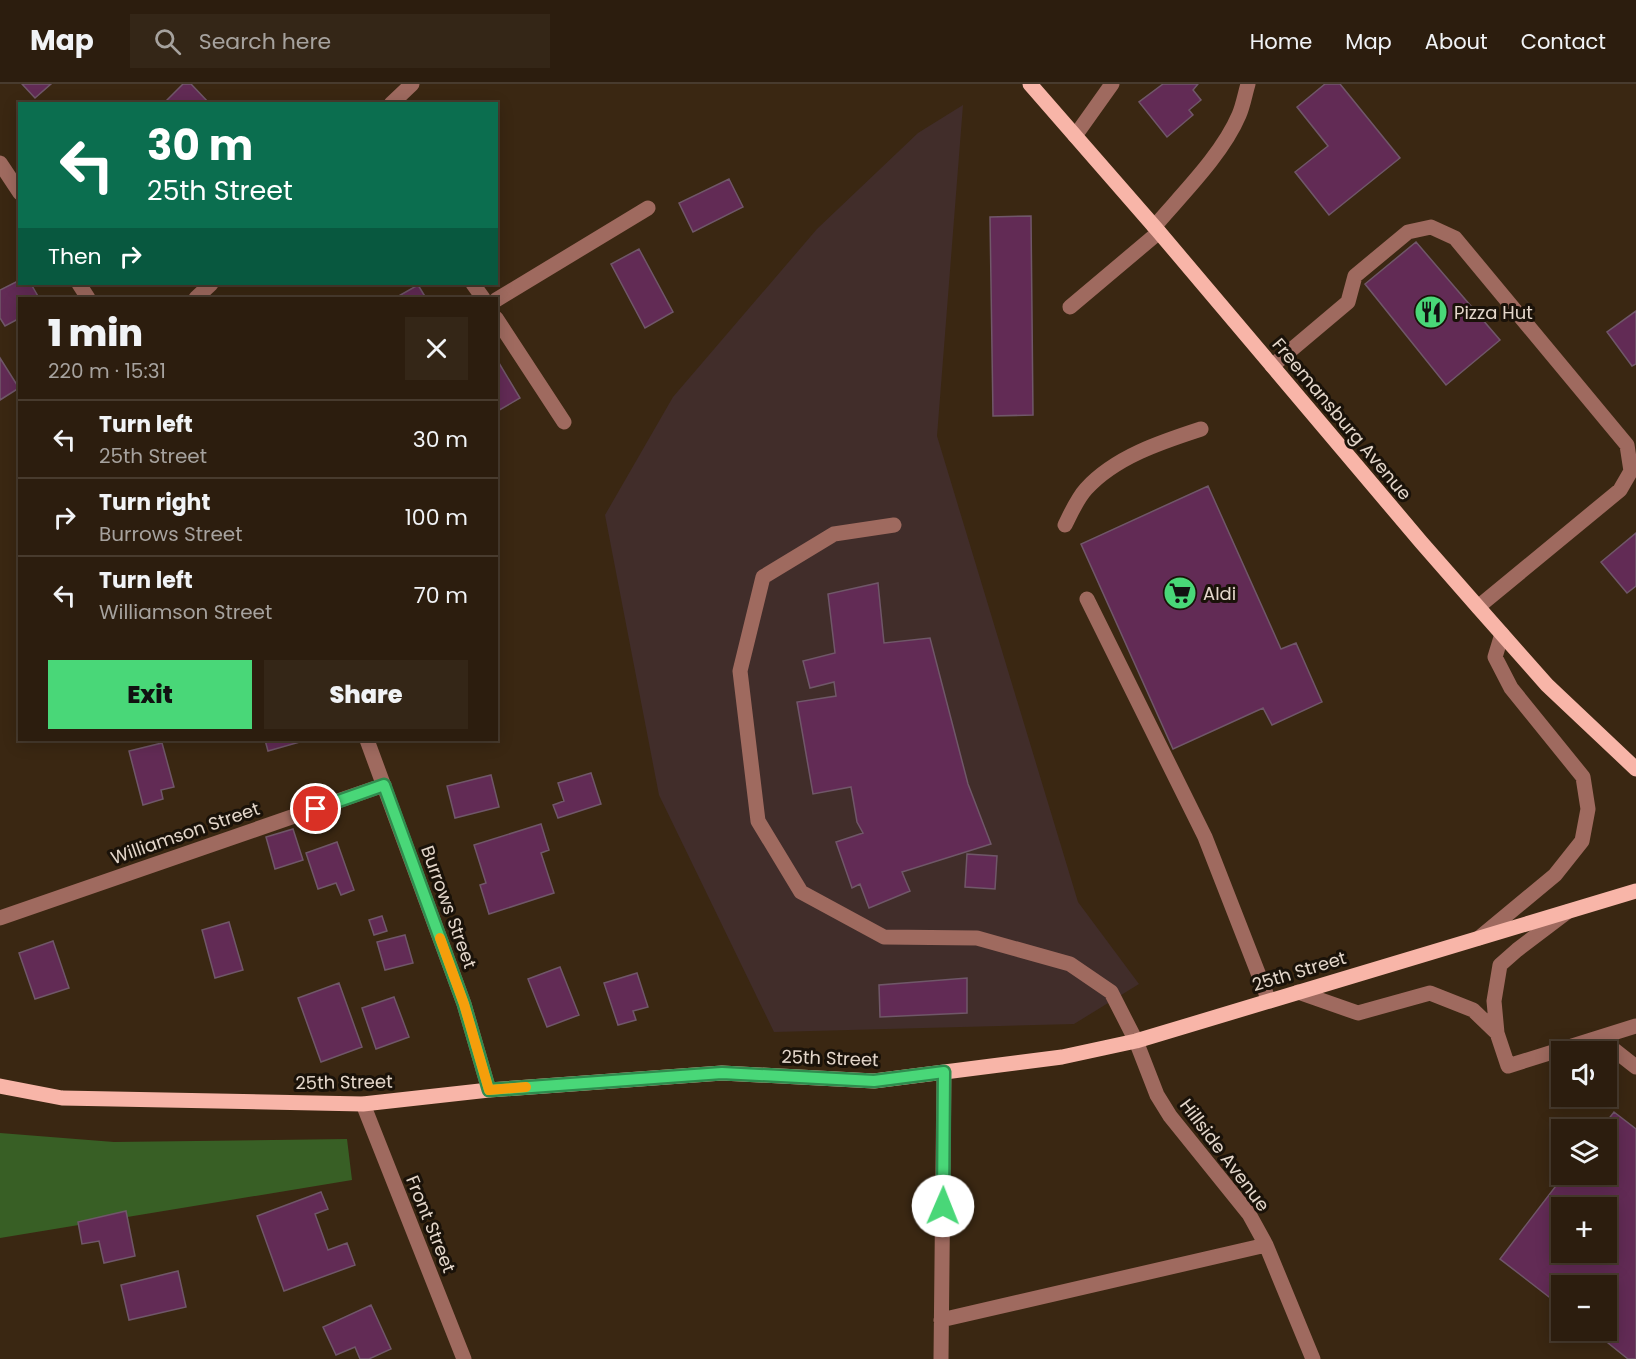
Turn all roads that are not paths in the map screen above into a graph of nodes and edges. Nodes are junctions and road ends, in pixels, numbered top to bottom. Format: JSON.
{"nodes":[{"id":1,"x":412,"y":84,"type":"edge"},
{"id":2,"x":1030,"y":84,"type":"edge"},
{"id":3,"x":1112,"y":84,"type":"edge"},
{"id":4,"x":1248,"y":84,"type":"edge"},
{"id":5,"x":393,"y":102,"type":"edge"},
{"id":6,"x":1075,"y":136,"type":"junction"},
{"id":7,"x":0,"y":163,"type":"edge"},
{"id":8,"x":18,"y":190,"type":"edge"},
{"id":9,"x":648,"y":208,"type":"dead end"},
{"id":10,"x":1157,"y":230,"type":"junction"},
{"id":11,"x":210,"y":285,"type":"edge"},
{"id":12,"x":197,"y":297,"type":"edge"},
{"id":13,"x":498,"y":299,"type":"edge"},
{"id":14,"x":1070,"y":307,"type":"dead end"},
{"id":15,"x":498,"y":321,"type":"edge"},
{"id":16,"x":1272,"y":366,"type":"junction"},
{"id":17,"x":564,"y":422,"type":"dead end"},
{"id":18,"x":1201,"y":429,"type":"dead end"},
{"id":19,"x":894,"y":525,"type":"dead end"},
{"id":20,"x":1065,"y":525,"type":"dead end"},
{"id":21,"x":1088,"y":599,"type":"dead end"},
{"id":22,"x":1478,"y":607,"type":"junction"},
{"id":23,"x":1502,"y":634,"type":"junction"},
{"id":24,"x":367,"y":741,"type":"edge"},
{"id":25,"x":1636,"y":769,"type":"edge"},
{"id":26,"x":384,"y":785,"type":"junction"},
{"id":27,"x":1636,"y":891,"type":"edge"},
{"id":28,"x":1570,"y":910,"type":"junction"},
{"id":29,"x":0,"y":918,"type":"edge"},
{"id":30,"x":1478,"y":938,"type":"junction"},
{"id":31,"x":1298,"y":992,"type":"junction"},
{"id":32,"x":1269,"y":1001,"type":"junction"},
{"id":33,"x":1636,"y":1026,"type":"edge"},
{"id":34,"x":1497,"y":1033,"type":"junction"},
{"id":35,"x":1599,"y":1038,"type":"junction"},
{"id":36,"x":1136,"y":1041,"type":"junction"},
{"id":37,"x":1636,"y":1067,"type":"edge"},
{"id":38,"x":944,"y":1072,"type":"junction"},
{"id":39,"x":0,"y":1086,"type":"edge"},
{"id":40,"x":489,"y":1090,"type":"junction"},
{"id":41,"x":363,"y":1104,"type":"junction"},
{"id":42,"x":1266,"y":1245,"type":"junction"},
{"id":43,"x":941,"y":1320,"type":"junction"},
{"id":44,"x":464,"y":1359,"type":"edge"},
{"id":45,"x":941,"y":1359,"type":"edge"},
{"id":46,"x":1313,"y":1359,"type":"edge"}],
"edges":[{"from":1,"to":5,"type":"street"},
{"from":2,"to":6,"type":"main road","name":"Freemansburg Avenue"},
{"from":3,"to":6,"type":"street"},
{"from":4,"to":10,"type":"street"},
{"from":6,"to":10,"type":"main road","name":"Freemansburg Avenue"},
{"from":7,"to":8,"type":"street"},
{"from":9,"to":13,"type":"street"},
{"from":10,"to":14,"type":"street"},
{"from":10,"to":16,"type":"main road","name":"Freemansburg Avenue"},
{"from":11,"to":12,"type":"street"},
{"from":15,"to":17,"type":"street"},
{"from":16,"to":22,"type":"main road","name":"Freemansburg Avenue"},
{"from":16,"to":22,"type":"street"},
{"from":18,"to":20,"type":"street"},
{"from":19,"to":36,"type":"street","name":"Hillside Avenue"},
{"from":21,"to":32,"type":"street"},
{"from":22,"to":23,"type":"main road","name":"Freemansburg Avenue"},
{"from":23,"to":25,"type":"main road","name":"Freemansburg Avenue"},
{"from":23,"to":30,"type":"street"},
{"from":24,"to":26,"type":"street","name":"Burrows Street"},
{"from":26,"to":29,"type":"street","name":"Williamson Street"},
{"from":26,"to":40,"type":"street","name":"Burrows Street"},
{"from":27,"to":28,"type":"main road","name":"25th Street"},
{"from":28,"to":30,"type":"main road","name":"25th Street"},
{"from":28,"to":34,"type":"street"},
{"from":30,"to":31,"type":"main road","name":"25th Street"},
{"from":31,"to":32,"type":"main road","name":"25th Street"},
{"from":31,"to":34,"type":"street"},
{"from":32,"to":36,"type":"main road","name":"25th Street"},
{"from":33,"to":35,"type":"street"},
{"from":34,"to":35,"type":"street"},
{"from":35,"to":37,"type":"street"},
{"from":36,"to":38,"type":"main road","name":"25th Street"},
{"from":36,"to":42,"type":"street","name":"Hillside Avenue"},
{"from":38,"to":40,"type":"main road","name":"25th Street"},
{"from":38,"to":43,"type":"street"},
{"from":39,"to":41,"type":"main road","name":"25th Street"},
{"from":40,"to":41,"type":"main road","name":"25th Street"},
{"from":41,"to":44,"type":"street","name":"Front Street"},
{"from":42,"to":43,"type":"street"},
{"from":42,"to":46,"type":"street","name":"Hillside Avenue"},
{"from":43,"to":45,"type":"street"}]}
